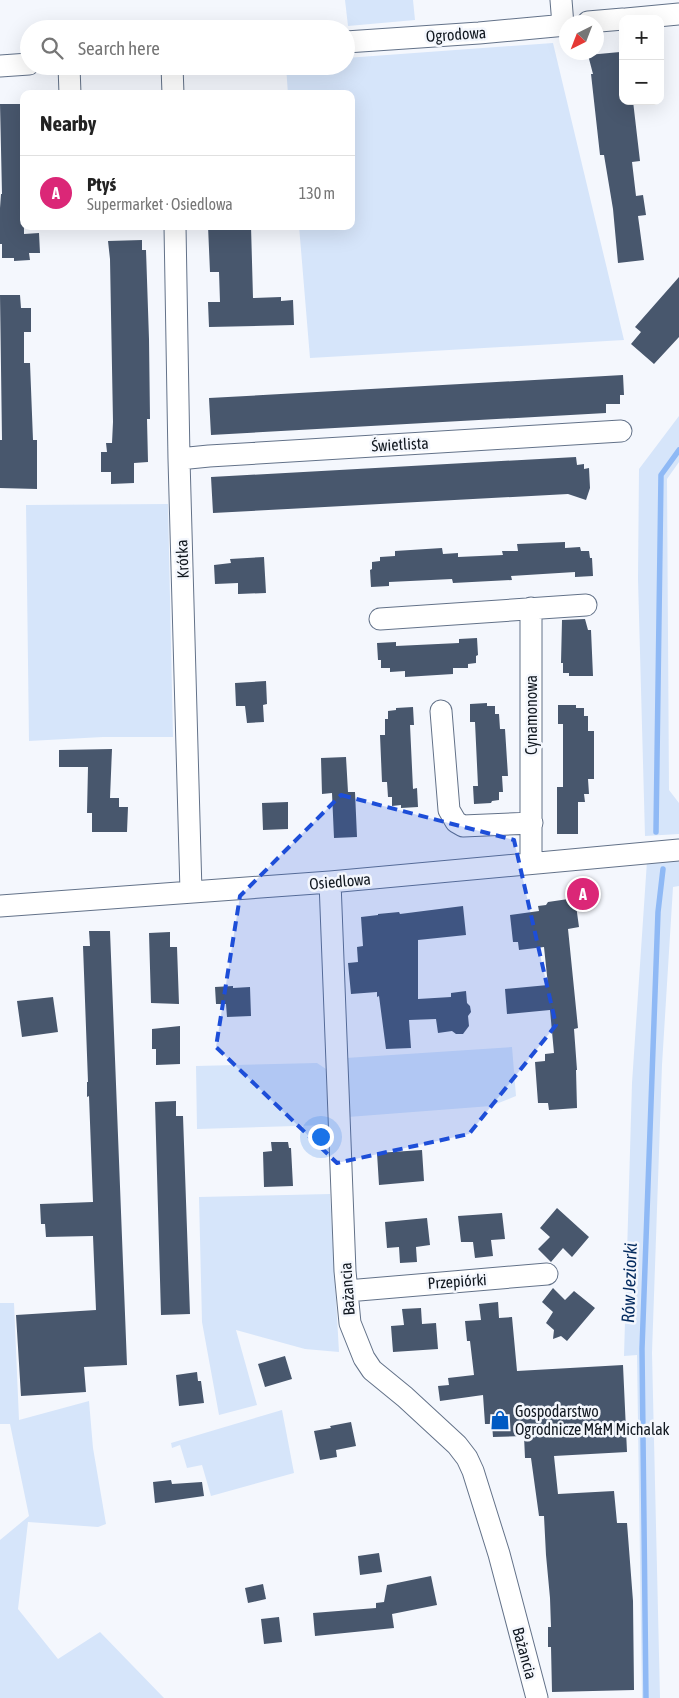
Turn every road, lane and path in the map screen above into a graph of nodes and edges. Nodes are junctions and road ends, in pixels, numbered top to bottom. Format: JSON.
{"nodes":[{"id":1,"x":561,"y":0,"type":"edge"},
{"id":2,"x":655,"y":8,"type":"edge"},
{"id":3,"x":679,"y":14,"type":"edge"},
{"id":4,"x":563,"y":15,"type":"edge"},
{"id":5,"x":635,"y":15,"type":"edge"},
{"id":6,"x":619,"y":19,"type":"edge"},
{"id":7,"x":604,"y":21,"type":"edge"},
{"id":8,"x":559,"y":26,"type":"edge"},
{"id":9,"x":355,"y":41,"type":"edge"},
{"id":10,"x":20,"y":65,"type":"edge"},
{"id":11,"x":0,"y":66,"type":"edge"},
{"id":12,"x":172,"y":75,"type":"edge"},
{"id":13,"x":173,"y":90,"type":"edge"},
{"id":14,"x":175,"y":230,"type":"edge"},
{"id":15,"x":621,"y":431,"type":"dead end"},
{"id":16,"x":179,"y":459,"type":"junction"},
{"id":17,"x":586,"y":605,"type":"dead end"},
{"id":18,"x":531,"y":608,"type":"junction"},
{"id":19,"x":380,"y":619,"type":"dead end"},
{"id":20,"x":442,"y":711,"type":"dead end"},
{"id":21,"x":532,"y":822,"type":"junction"},
{"id":22,"x":679,"y":850,"type":"edge"},
{"id":23,"x":531,"y":863,"type":"junction"},
{"id":24,"x":330,"y":882,"type":"junction"},
{"id":25,"x":191,"y":892,"type":"junction"},
{"id":26,"x":0,"y":906,"type":"edge"},
{"id":27,"x":547,"y":1274,"type":"dead end"},
{"id":28,"x":357,"y":1290,"type":"junction"},
{"id":29,"x":537,"y":1698,"type":"edge"}],
"edges":[{"from":1,"to":4,"type":"street"},
{"from":2,"to":3,"type":"street"},
{"from":2,"to":5,"type":"street"},
{"from":6,"to":7,"type":"street"},
{"from":8,"to":9,"type":"street","name":"Ogrodowa"},
{"from":10,"to":11,"type":"street"},
{"from":12,"to":13,"type":"street"},
{"from":14,"to":16,"type":"street","name":"Krótka"},
{"from":15,"to":16,"type":"street","name":"Świetlista"},
{"from":16,"to":25,"type":"street","name":"Krótka"},
{"from":17,"to":18,"type":"street"},
{"from":18,"to":19,"type":"street"},
{"from":18,"to":21,"type":"street","name":"Cynamonowa"},
{"from":20,"to":21,"type":"street"},
{"from":21,"to":23,"type":"street","name":"Cynamonowa"},
{"from":22,"to":23,"type":"street","name":"Osiedlowa"},
{"from":23,"to":24,"type":"street","name":"Osiedlowa"},
{"from":24,"to":25,"type":"street","name":"Osiedlowa"},
{"from":24,"to":28,"type":"street","name":"Bażancia"},
{"from":25,"to":26,"type":"street","name":"Osiedlowa"},
{"from":27,"to":28,"type":"street","name":"Przepiórki"},
{"from":28,"to":29,"type":"street","name":"Bażancia"}]}
